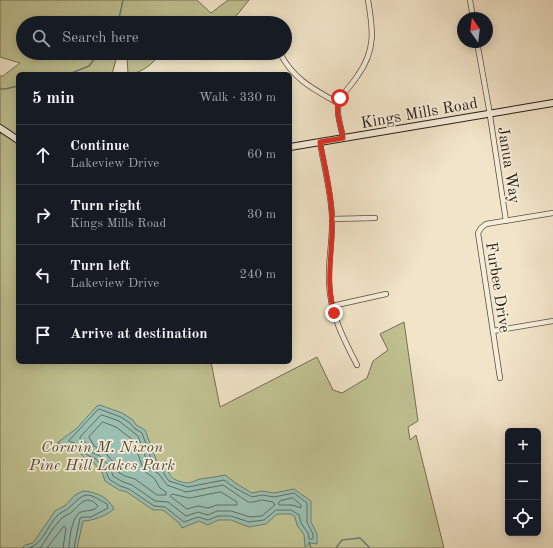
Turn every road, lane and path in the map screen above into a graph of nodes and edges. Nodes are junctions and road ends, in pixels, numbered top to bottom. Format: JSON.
{"nodes":[{"id":1,"x":368,"y":0,"type":"edge"},
{"id":2,"x":470,"y":0,"type":"edge"},
{"id":3,"x":472,"y":12,"type":"edge"},
{"id":4,"x":478,"y":48,"type":"edge"},
{"id":5,"x":284,"y":60,"type":"edge"},
{"id":6,"x":292,"y":72,"type":"edge"},
{"id":7,"x":292,"y":72,"type":"edge"},
{"id":8,"x":553,"y":102,"type":"edge"},
{"id":9,"x":338,"y":103,"type":"junction"},
{"id":10,"x":490,"y":113,"type":"junction"},
{"id":11,"x":0,"y":128,"type":"edge"},
{"id":12,"x":343,"y":138,"type":"junction"},
{"id":13,"x":16,"y":139,"type":"edge"},
{"id":14,"x":320,"y":142,"type":"junction"},
{"id":15,"x":292,"y":147,"type":"edge"},
{"id":16,"x":553,"y":213,"type":"edge"},
{"id":17,"x":376,"y":218,"type":"dead end"},
{"id":18,"x":332,"y":219,"type":"junction"},
{"id":19,"x":506,"y":221,"type":"junction"},
{"id":20,"x":386,"y":294,"type":"dead end"},
{"id":21,"x":332,"y":306,"type":"junction"},
{"id":22,"x":553,"y":321,"type":"edge"},
{"id":23,"x":493,"y":331,"type":"junction"},
{"id":24,"x":357,"y":365,"type":"dead end"},
{"id":25,"x":500,"y":378,"type":"dead end"}],
"edges":[{"from":1,"to":9,"type":"street"},
{"from":2,"to":3,"type":"street"},
{"from":4,"to":10,"type":"street","name":"Janua Way"},
{"from":5,"to":7,"type":"street"},
{"from":6,"to":9,"type":"street"},
{"from":8,"to":10,"type":"street","name":"Kings Mills Road"},
{"from":9,"to":12,"type":"street"},
{"from":10,"to":12,"type":"street","name":"Kings Mills Road"},
{"from":10,"to":19,"type":"street","name":"Janua Way"},
{"from":11,"to":13,"type":"street"},
{"from":12,"to":14,"type":"street","name":"Kings Mills Road"},
{"from":14,"to":15,"type":"street","name":"Kings Mills Road"},
{"from":14,"to":18,"type":"street"},
{"from":16,"to":19,"type":"street","name":"Furbee Drive"},
{"from":17,"to":18,"type":"street"},
{"from":18,"to":21,"type":"street"},
{"from":19,"to":23,"type":"street","name":"Furbee Drive"},
{"from":20,"to":21,"type":"street"},
{"from":21,"to":24,"type":"street"},
{"from":22,"to":23,"type":"street"},
{"from":23,"to":25,"type":"street","name":"Furbee Drive"}]}
